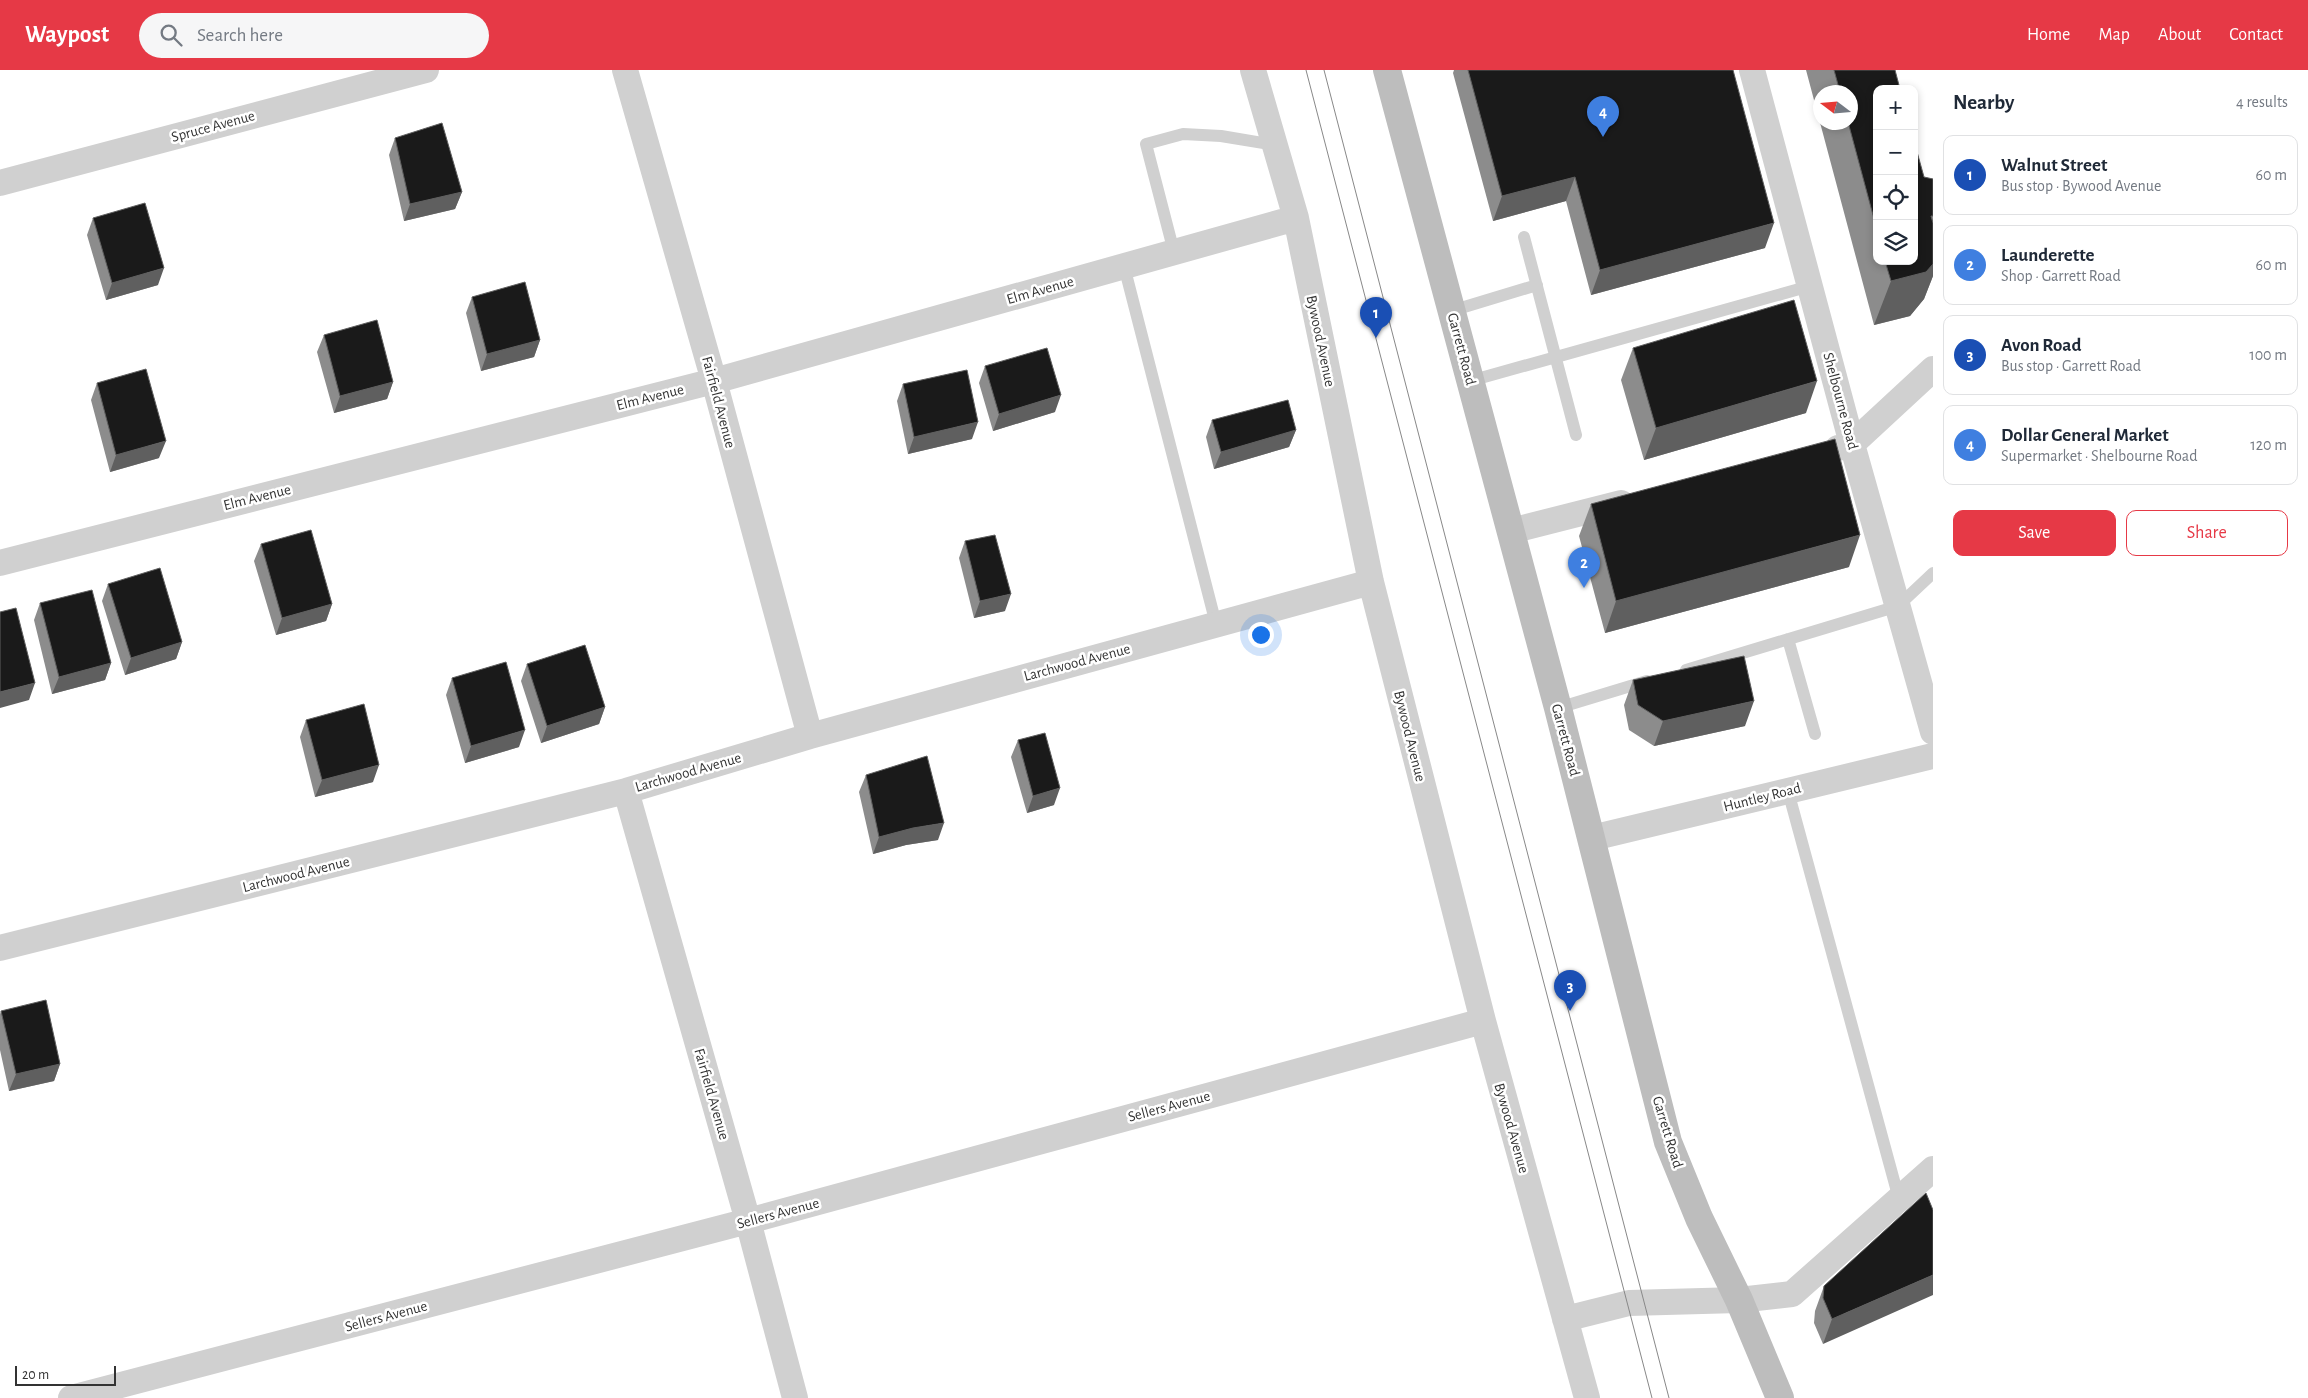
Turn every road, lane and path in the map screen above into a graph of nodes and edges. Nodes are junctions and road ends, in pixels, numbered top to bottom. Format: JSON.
{"nodes":[{"id":1,"x":426,"y":70,"type":"edge"},
{"id":2,"x":625,"y":70,"type":"edge"},
{"id":3,"x":1387,"y":70,"type":"edge"},
{"id":4,"x":1752,"y":70,"type":"edge"},
{"id":5,"x":1255,"y":71,"type":"edge"},
{"id":6,"x":1275,"y":145,"type":"junction"},
{"id":7,"x":0,"y":183,"type":"edge"},
{"id":8,"x":1296,"y":218,"type":"junction"},
{"id":9,"x":1524,"y":237,"type":"dead end"},
{"id":10,"x":1174,"y":252,"type":"junction"},
{"id":11,"x":1124,"y":266,"type":"junction"},
{"id":12,"x":1536,"y":285,"type":"junction"},
{"id":13,"x":1810,"y":286,"type":"junction"},
{"id":14,"x":1451,"y":310,"type":"junction"},
{"id":15,"x":1555,"y":358,"type":"junction"},
{"id":16,"x":1933,"y":370,"type":"edge"},
{"id":17,"x":714,"y":381,"type":"junction"},
{"id":18,"x":1470,"y":381,"type":"junction"},
{"id":19,"x":1576,"y":435,"type":"dead end"},
{"id":20,"x":1852,"y":444,"type":"junction"},
{"id":21,"x":1814,"y":454,"type":"edge"},
{"id":22,"x":1644,"y":498,"type":"edge"},
{"id":23,"x":1511,"y":531,"type":"junction"},
{"id":24,"x":0,"y":563,"type":"edge"},
{"id":25,"x":1933,"y":573,"type":"edge"},
{"id":26,"x":1371,"y":582,"type":"junction"},
{"id":27,"x":1898,"y":606,"type":"junction"},
{"id":28,"x":1216,"y":624,"type":"junction"},
{"id":29,"x":1788,"y":639,"type":"junction"},
{"id":30,"x":1678,"y":672,"type":"edge"},
{"id":31,"x":1659,"y":678,"type":"edge"},
{"id":32,"x":1558,"y":708,"type":"junction"},
{"id":33,"x":1933,"y":732,"type":"edge"},
{"id":34,"x":1815,"y":734,"type":"dead end"},
{"id":35,"x":810,"y":736,"type":"junction"},
{"id":36,"x":1933,"y":756,"type":"edge"},
{"id":37,"x":626,"y":790,"type":"junction"},
{"id":38,"x":1788,"y":791,"type":"junction"},
{"id":39,"x":1592,"y":838,"type":"junction"},
{"id":40,"x":0,"y":948,"type":"edge"},
{"id":41,"x":1482,"y":1021,"type":"junction"},
{"id":42,"x":1933,"y":1169,"type":"edge"},
{"id":43,"x":1911,"y":1196,"type":"junction"},
{"id":44,"x":748,"y":1221,"type":"junction"},
{"id":45,"x":1739,"y":1300,"type":"junction"},
{"id":46,"x":1565,"y":1318,"type":"junction"},
{"id":47,"x":71,"y":1398,"type":"edge"},
{"id":48,"x":795,"y":1398,"type":"edge"},
{"id":49,"x":1587,"y":1398,"type":"edge"},
{"id":50,"x":1780,"y":1398,"type":"edge"}],
"edges":[{"from":1,"to":7,"type":"street","name":"Spruce Avenue"},
{"from":2,"to":17,"type":"street","name":"Fairfield Avenue"},
{"from":3,"to":14,"type":"main road","name":"Garrett Road"},
{"from":4,"to":13,"type":"street","name":"Shelbourne Road"},
{"from":5,"to":6,"type":"street","name":"Bywood Avenue"},
{"from":6,"to":8,"type":"street","name":"Bywood Avenue"},
{"from":6,"to":10,"type":"lane"},
{"from":8,"to":10,"type":"street","name":"Elm Avenue"},
{"from":8,"to":26,"type":"street","name":"Bywood Avenue"},
{"from":9,"to":12,"type":"lane"},
{"from":10,"to":11,"type":"street","name":"Elm Avenue"},
{"from":11,"to":17,"type":"street","name":"Elm Avenue"},
{"from":11,"to":28,"type":"lane"},
{"from":12,"to":14,"type":"lane"},
{"from":12,"to":15,"type":"lane"},
{"from":13,"to":15,"type":"lane"},
{"from":13,"to":20,"type":"street","name":"Shelbourne Road"},
{"from":14,"to":18,"type":"main road","name":"Garrett Road"},
{"from":15,"to":18,"type":"lane"},
{"from":15,"to":19,"type":"lane"},
{"from":16,"to":20,"type":"street"},
{"from":17,"to":24,"type":"street","name":"Elm Avenue"},
{"from":17,"to":35,"type":"street","name":"Fairfield Avenue"},
{"from":18,"to":23,"type":"main road","name":"Garrett Road"},
{"from":20,"to":21,"type":"street"},
{"from":20,"to":27,"type":"street","name":"Shelbourne Road"},
{"from":22,"to":23,"type":"street"},
{"from":23,"to":32,"type":"main road","name":"Garrett Road"},
{"from":25,"to":27,"type":"lane"},
{"from":26,"to":28,"type":"street","name":"Larchwood Avenue"},
{"from":26,"to":41,"type":"street","name":"Bywood Avenue"},
{"from":27,"to":29,"type":"lane"},
{"from":27,"to":33,"type":"street","name":"Shelbourne Road"},
{"from":28,"to":35,"type":"street","name":"Larchwood Avenue"},
{"from":29,"to":30,"type":"lane"},
{"from":29,"to":34,"type":"lane"},
{"from":31,"to":32,"type":"lane"},
{"from":32,"to":39,"type":"main road","name":"Garrett Road"},
{"from":35,"to":37,"type":"street","name":"Larchwood Avenue"},
{"from":36,"to":38,"type":"street","name":"Huntley Road"},
{"from":37,"to":40,"type":"street","name":"Larchwood Avenue"},
{"from":37,"to":44,"type":"street","name":"Fairfield Avenue"},
{"from":38,"to":39,"type":"street","name":"Huntley Road"},
{"from":38,"to":43,"type":"lane"},
{"from":39,"to":45,"type":"main road","name":"Garrett Road"},
{"from":41,"to":44,"type":"street","name":"Sellers Avenue"},
{"from":41,"to":46,"type":"street","name":"Bywood Avenue"},
{"from":42,"to":43,"type":"street"},
{"from":43,"to":45,"type":"street"},
{"from":44,"to":47,"type":"street","name":"Sellers Avenue"},
{"from":44,"to":48,"type":"street","name":"Fairfield Avenue"},
{"from":45,"to":46,"type":"street"},
{"from":45,"to":50,"type":"main road","name":"Garrett Road"},
{"from":46,"to":49,"type":"street","name":"Bywood Avenue"}]}
